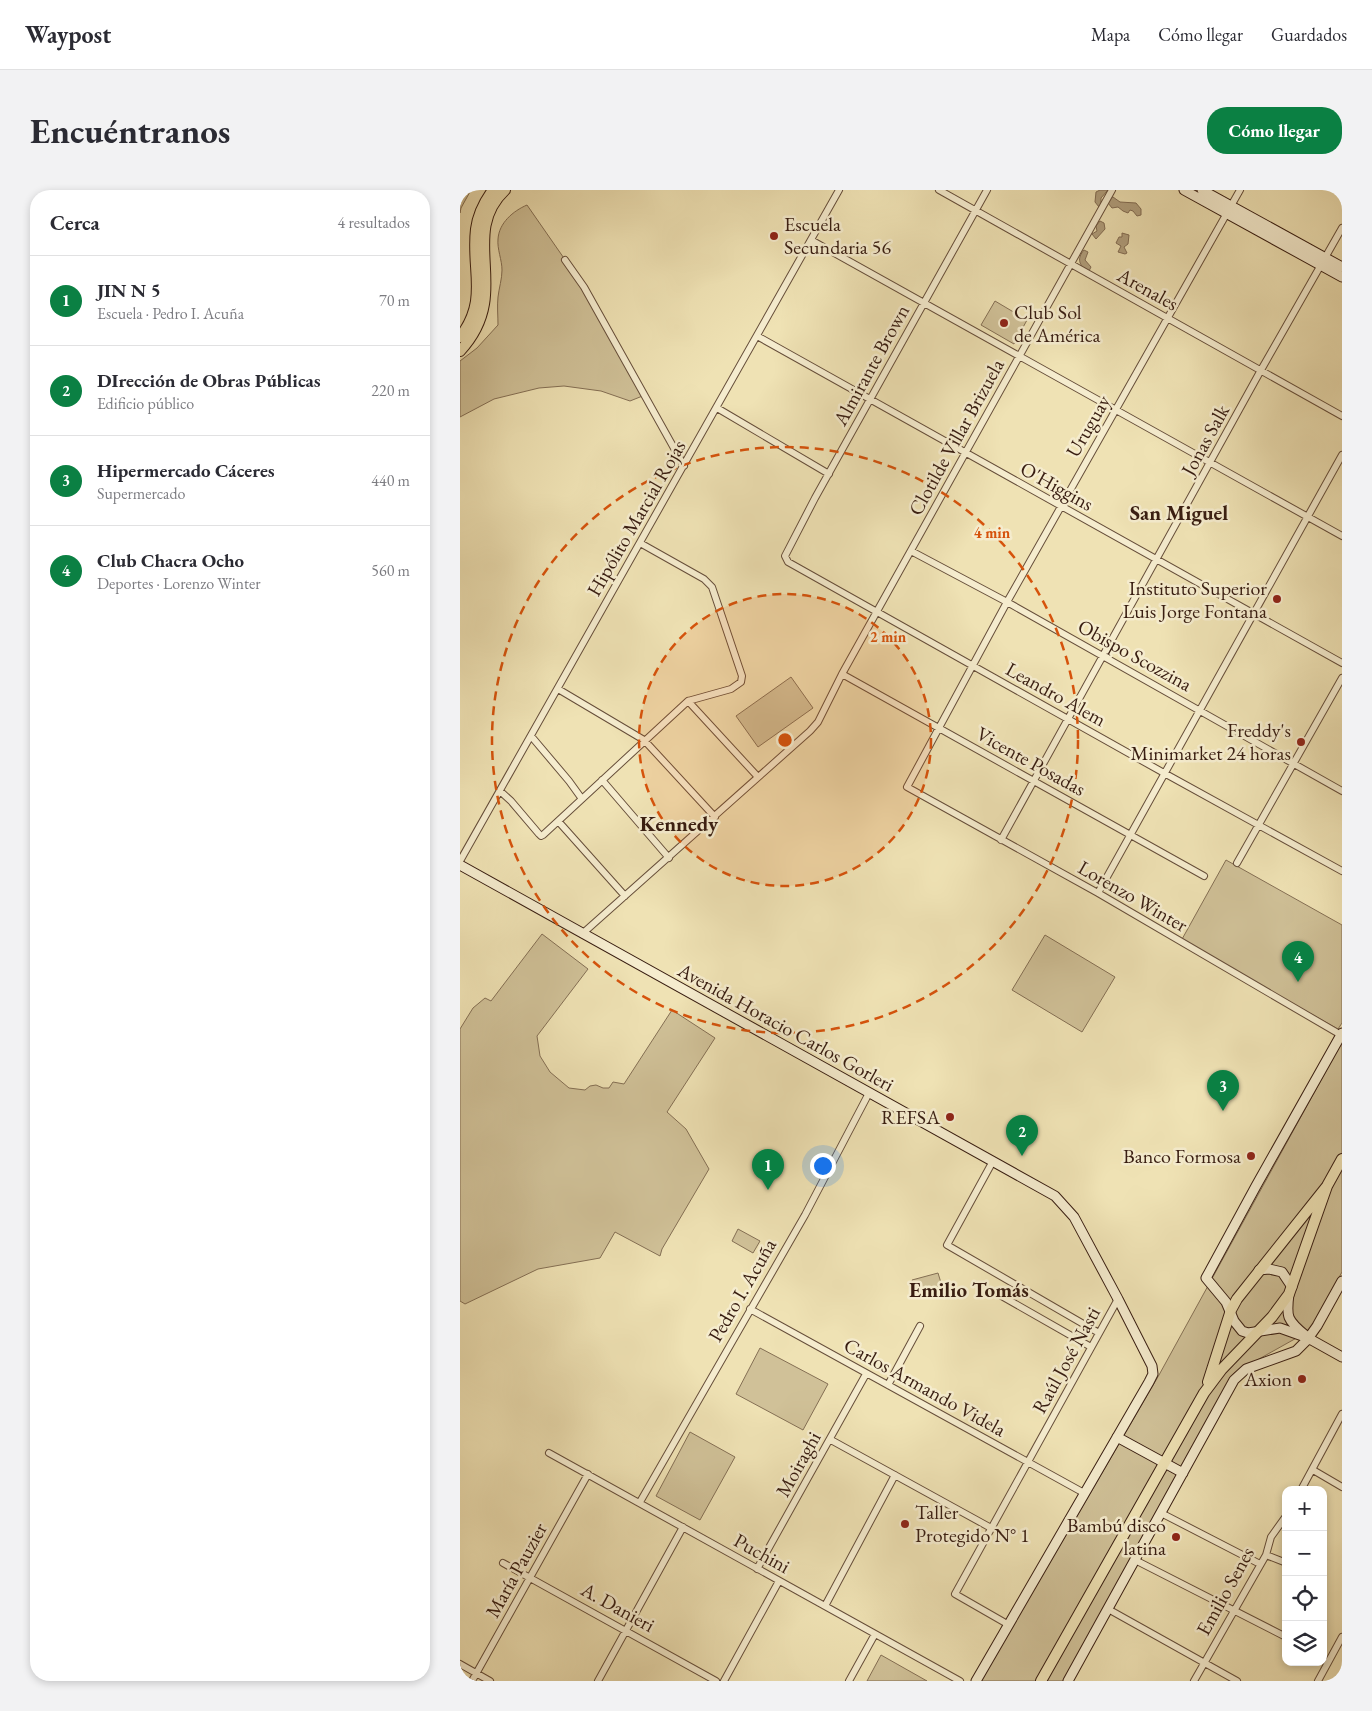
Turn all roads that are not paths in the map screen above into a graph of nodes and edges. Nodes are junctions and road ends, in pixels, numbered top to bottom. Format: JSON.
{"nodes":[{"id":1,"x":493,"y":190,"type":"edge"},
{"id":2,"x":505,"y":190,"type":"edge"},
{"id":3,"x":839,"y":190,"type":"edge"},
{"id":4,"x":939,"y":190,"type":"edge"},
{"id":5,"x":987,"y":190,"type":"edge"},
{"id":6,"x":1112,"y":190,"type":"edge"},
{"id":7,"x":1184,"y":190,"type":"edge"},
{"id":8,"x":1202,"y":190,"type":"edge"},
{"id":9,"x":1240,"y":190,"type":"edge"},
{"id":10,"x":1229,"y":210,"type":"junction"},
{"id":11,"x":976,"y":211,"type":"junction"},
{"id":12,"x":1342,"y":228,"type":"edge"},
{"id":13,"x":811,"y":240,"type":"junction"},
{"id":14,"x":565,"y":260,"type":"dead end"},
{"id":15,"x":1323,"y":262,"type":"junction"},
{"id":16,"x":1070,"y":264,"type":"junction"},
{"id":17,"x":1342,"y":267,"type":"edge"},
{"id":18,"x":1342,"y":277,"type":"edge"},
{"id":19,"x":924,"y":304,"type":"junction"},
{"id":20,"x":1168,"y":318,"type":"junction"},
{"id":21,"x":757,"y":336,"type":"junction"},
{"id":22,"x":460,"y":338,"type":"edge"},
{"id":23,"x":460,"y":351,"type":"edge"},
{"id":24,"x":1019,"y":356,"type":"junction"},
{"id":25,"x":1261,"y":370,"type":"junction"},
{"id":26,"x":871,"y":400,"type":"junction"},
{"id":27,"x":717,"y":408,"type":"junction"},
{"id":28,"x":1116,"y":410,"type":"junction"},
{"id":29,"x":1342,"y":416,"type":"edge"},
{"id":30,"x":965,"y":453,"type":"junction"},
{"id":31,"x":1342,"y":455,"type":"edge"},
{"id":32,"x":1211,"y":463,"type":"junction"},
{"id":33,"x":684,"y":466,"type":"junction"},
{"id":34,"x":829,"y":474,"type":"junction"},
{"id":35,"x":1061,"y":506,"type":"junction"},
{"id":36,"x":1307,"y":516,"type":"junction"},
{"id":37,"x":1342,"y":536,"type":"edge"},
{"id":38,"x":640,"y":543,"type":"junction"},
{"id":39,"x":911,"y":551,"type":"junction"},
{"id":40,"x":785,"y":556,"type":"joint"},
{"id":41,"x":1157,"y":560,"type":"junction"},
{"id":42,"x":1007,"y":602,"type":"junction"},
{"id":43,"x":877,"y":612,"type":"junction"},
{"id":44,"x":1253,"y":613,"type":"junction"},
{"id":45,"x":1103,"y":656,"type":"junction"},
{"id":46,"x":1342,"y":663,"type":"edge"},
{"id":47,"x":972,"y":666,"type":"junction"},
{"id":48,"x":842,"y":674,"type":"junction"},
{"id":49,"x":1342,"y":678,"type":"edge"},
{"id":50,"x":558,"y":688,"type":"junction"},
{"id":51,"x":688,"y":701,"type":"junction"},
{"id":52,"x":1199,"y":710,"type":"junction"},
{"id":53,"x":1068,"y":719,"type":"junction"},
{"id":54,"x":939,"y":728,"type":"junction"},
{"id":55,"x":531,"y":736,"type":"junction"},
{"id":56,"x":644,"y":740,"type":"junction"},
{"id":57,"x":1294,"y":764,"type":"junction"},
{"id":58,"x":1164,"y":773,"type":"junction"},
{"id":59,"x":758,"y":777,"type":"junction"},
{"id":60,"x":602,"y":780,"type":"junction"},
{"id":61,"x":1034,"y":781,"type":"junction"},
{"id":62,"x":907,"y":787,"type":"joint"},
{"id":63,"x":500,"y":791,"type":"junction"},
{"id":64,"x":1342,"y":791,"type":"edge"},
{"id":65,"x":582,"y":798,"type":"junction"},
{"id":66,"x":715,"y":817,"type":"junction"},
{"id":67,"x":558,"y":821,"type":"junction"},
{"id":68,"x":1259,"y":824,"type":"junction"},
{"id":69,"x":1130,"y":835,"type":"junction"},
{"id":70,"x":1001,"y":840,"type":"junction"},
{"id":71,"x":669,"y":858,"type":"junction"},
{"id":72,"x":460,"y":861,"type":"edge"},
{"id":73,"x":1236,"y":863,"type":"dead end"},
{"id":74,"x":460,"y":865,"type":"edge"},
{"id":75,"x":1342,"y":871,"type":"edge"},
{"id":76,"x":1204,"y":876,"type":"dead end"},
{"id":77,"x":1098,"y":893,"type":"junction"},
{"id":78,"x":625,"y":896,"type":"junction"},
{"id":79,"x":582,"y":934,"type":"junction"},
{"id":80,"x":1341,"y":1034,"type":"edge"},
{"id":81,"x":869,"y":1093,"type":"junction"},
{"id":82,"x":1342,"y":1159,"type":"edge"},
{"id":83,"x":993,"y":1161,"type":"junction"},
{"id":84,"x":1327,"y":1186,"type":"junction"},
{"id":85,"x":1259,"y":1270,"type":"junction"},
{"id":86,"x":1342,"y":1281,"type":"edge"},
{"id":87,"x":1290,"y":1290,"type":"junction"},
{"id":88,"x":998,"y":1294,"type":"dead end"},
{"id":89,"x":1118,"y":1299,"type":"junction"},
{"id":90,"x":750,"y":1309,"type":"junction"},
{"id":91,"x":1231,"y":1310,"type":"junction"},
{"id":92,"x":920,"y":1326,"type":"dead end"},
{"id":93,"x":1256,"y":1332,"type":"junction"},
{"id":94,"x":1099,"y":1333,"type":"junction"},
{"id":95,"x":1308,"y":1338,"type":"junction"},
{"id":96,"x":1091,"y":1347,"type":"junction"},
{"id":97,"x":1342,"y":1357,"type":"edge"},
{"id":98,"x":866,"y":1374,"type":"junction"},
{"id":99,"x":888,"y":1385,"type":"junction"},
{"id":100,"x":1204,"y":1392,"type":"junction"},
{"id":101,"x":1342,"y":1414,"type":"edge"},
{"id":102,"x":1117,"y":1437,"type":"junction"},
{"id":103,"x":831,"y":1440,"type":"junction"},
{"id":104,"x":549,"y":1453,"type":"dead end"},
{"id":105,"x":1027,"y":1462,"type":"junction"},
{"id":106,"x":1164,"y":1463,"type":"junction"},
{"id":107,"x":1313,"y":1470,"type":"junction"},
{"id":108,"x":1183,"y":1473,"type":"junction"},
{"id":109,"x":588,"y":1474,"type":"junction"},
{"id":110,"x":895,"y":1475,"type":"junction"},
{"id":111,"x":1303,"y":1486,"type":"edge"},
{"id":112,"x":1342,"y":1487,"type":"edge"},
{"id":113,"x":1084,"y":1493,"type":"junction"},
{"id":114,"x":640,"y":1502,"type":"junction"},
{"id":115,"x":1161,"y":1513,"type":"junction"},
{"id":116,"x":1282,"y":1522,"type":"edge"},
{"id":117,"x":683,"y":1527,"type":"junction"},
{"id":118,"x":991,"y":1528,"type":"junction"},
{"id":119,"x":1266,"y":1555,"type":"junction"},
{"id":120,"x":1135,"y":1560,"type":"junction"},
{"id":121,"x":1282,"y":1561,"type":"edge"},
{"id":122,"x":503,"y":1563,"type":"dead end"},
{"id":123,"x":1260,"y":1564,"type":"junction"},
{"id":124,"x":757,"y":1569,"type":"junction"},
{"id":125,"x":531,"y":1578,"type":"junction"},
{"id":126,"x":779,"y":1581,"type":"junction"},
{"id":127,"x":825,"y":1606,"type":"junction"},
{"id":128,"x":1108,"y":1609,"type":"junction"},
{"id":129,"x":1234,"y":1609,"type":"junction"},
{"id":130,"x":1009,"y":1625,"type":"junction"},
{"id":131,"x":626,"y":1630,"type":"junction"},
{"id":132,"x":875,"y":1634,"type":"junction"},
{"id":133,"x":1282,"y":1635,"type":"edge"},
{"id":134,"x":1342,"y":1637,"type":"edge"},
{"id":135,"x":1327,"y":1658,"type":"edge"},
{"id":136,"x":1204,"y":1662,"type":"junction"},
{"id":137,"x":460,"y":1664,"type":"edge"},
{"id":138,"x":1323,"y":1666,"type":"edge"},
{"id":139,"x":476,"y":1674,"type":"junction"},
{"id":140,"x":472,"y":1681,"type":"edge"},
{"id":141,"x":490,"y":1681,"type":"edge"},
{"id":142,"x":598,"y":1681,"type":"edge"},
{"id":143,"x":716,"y":1681,"type":"edge"},
{"id":144,"x":724,"y":1681,"type":"edge"},
{"id":145,"x":849,"y":1681,"type":"edge"},
{"id":146,"x":960,"y":1681,"type":"edge"},
{"id":147,"x":976,"y":1681,"type":"edge"},
{"id":148,"x":1041,"y":1681,"type":"edge"},
{"id":149,"x":1068,"y":1681,"type":"edge"},
{"id":150,"x":1194,"y":1681,"type":"edge"},
{"id":151,"x":1237,"y":1681,"type":"edge"},
{"id":152,"x":1318,"y":1681,"type":"edge"}],
"edges":[{"from":1,"to":22,"type":"main road"},
{"from":2,"to":23,"type":"main road"},
{"from":3,"to":13,"type":"street","name":"Hipólito Marcial Rojas"},
{"from":4,"to":11,"type":"street","name":"Arenales"},
{"from":5,"to":11,"type":"street","name":"Almirante Brown"},
{"from":6,"to":16,"type":"street","name":"Clotilde Villar Brizuela"},
{"from":7,"to":10,"type":"main road"},
{"from":8,"to":10,"type":"main road"},
{"from":9,"to":10,"type":"street","name":"Uruguay"},
{"from":10,"to":15,"type":"main road"},
{"from":10,"to":20,"type":"street","name":"Uruguay"},
{"from":11,"to":16,"type":"street","name":"Arenales"},
{"from":11,"to":19,"type":"street","name":"Almirante Brown"},
{"from":12,"to":15,"type":"street","name":"Jonas Salk"},
{"from":13,"to":19,"type":"street"},
{"from":13,"to":21,"type":"street","name":"Hipólito Marcial Rojas"},
{"from":14,"to":33,"type":"street"},
{"from":15,"to":17,"type":"main road"},
{"from":15,"to":18,"type":"main road"},
{"from":15,"to":25,"type":"street","name":"Jonas Salk"},
{"from":16,"to":20,"type":"street","name":"Arenales"},
{"from":16,"to":24,"type":"street","name":"Clotilde Villar Brizuela"},
{"from":19,"to":24,"type":"street"},
{"from":19,"to":26,"type":"street","name":"Almirante Brown"},
{"from":20,"to":25,"type":"street","name":"Arenales"},
{"from":20,"to":28,"type":"street","name":"Uruguay"},
{"from":21,"to":26,"type":"street","name":"O'Higgins"},
{"from":21,"to":27,"type":"street","name":"Hipólito Marcial Rojas"},
{"from":24,"to":28,"type":"street"},
{"from":24,"to":30,"type":"street","name":"Clotilde Villar Brizuela"},
{"from":25,"to":29,"type":"street","name":"Arenales"},
{"from":25,"to":32,"type":"street","name":"Jonas Salk"},
{"from":26,"to":30,"type":"street","name":"O'Higgins"},
{"from":26,"to":34,"type":"street","name":"Almirante Brown"},
{"from":27,"to":33,"type":"street","name":"Hipólito Marcial Rojas"},
{"from":27,"to":34,"type":"street"},
{"from":28,"to":32,"type":"street"},
{"from":28,"to":35,"type":"street","name":"Uruguay"},
{"from":30,"to":35,"type":"street","name":"O'Higgins"},
{"from":30,"to":39,"type":"street","name":"Clotilde Villar Brizuela"},
{"from":31,"to":36,"type":"street"},
{"from":32,"to":36,"type":"street"},
{"from":32,"to":41,"type":"street","name":"Jonas Salk"},
{"from":33,"to":38,"type":"street","name":"Hipólito Marcial Rojas"},
{"from":34,"to":40,"type":"street","name":"Almirante Brown"},
{"from":35,"to":41,"type":"street","name":"O'Higgins"},
{"from":35,"to":42,"type":"street","name":"Uruguay"},
{"from":36,"to":37,"type":"street"},
{"from":36,"to":44,"type":"street"},
{"from":38,"to":50,"type":"street","name":"Hipólito Marcial Rojas"},
{"from":38,"to":51,"type":"street"},
{"from":39,"to":42,"type":"street","name":"Obispo Scozzina"},
{"from":39,"to":43,"type":"street","name":"Clotilde Villar Brizuela"},
{"from":40,"to":43,"type":"street","name":"Leandro Alem"},
{"from":41,"to":44,"type":"street","name":"O'Higgins"},
{"from":41,"to":45,"type":"street","name":"Jonas Salk"},
{"from":42,"to":45,"type":"street","name":"Obispo Scozzina"},
{"from":42,"to":47,"type":"street","name":"Uruguay"},
{"from":43,"to":47,"type":"street","name":"Leandro Alem"},
{"from":43,"to":48,"type":"street","name":"Clotilde Villar Brizuela"},
{"from":44,"to":46,"type":"street","name":"O'Higgins"},
{"from":44,"to":52,"type":"street"},
{"from":45,"to":52,"type":"street","name":"Obispo Scozzina"},
{"from":45,"to":53,"type":"street","name":"Jonas Salk"},
{"from":47,"to":53,"type":"street","name":"Leandro Alem"},
{"from":47,"to":54,"type":"street","name":"Uruguay"},
{"from":48,"to":54,"type":"street","name":"Vicente Posadas"},
{"from":48,"to":59,"type":"street","name":"Clotilde Villar Brizuela"},
{"from":49,"to":57,"type":"street"},
{"from":50,"to":55,"type":"street","name":"Hipólito Marcial Rojas"},
{"from":50,"to":56,"type":"street"},
{"from":51,"to":56,"type":"street"},
{"from":51,"to":59,"type":"street"},
{"from":52,"to":57,"type":"street","name":"Obispo Scozzina"},
{"from":52,"to":58,"type":"street"},
{"from":53,"to":58,"type":"street","name":"Leandro Alem"},
{"from":53,"to":61,"type":"street","name":"Jonas Salk"},
{"from":54,"to":61,"type":"street","name":"Vicente Posadas"},
{"from":54,"to":62,"type":"street","name":"Uruguay"},
{"from":55,"to":63,"type":"street","name":"Hipólito Marcial Rojas"},
{"from":55,"to":65,"type":"street"},
{"from":56,"to":60,"type":"street"},
{"from":56,"to":66,"type":"street"},
{"from":57,"to":64,"type":"street","name":"Obispo Scozzina"},
{"from":57,"to":68,"type":"street"},
{"from":58,"to":68,"type":"street","name":"Leandro Alem"},
{"from":58,"to":69,"type":"street"},
{"from":59,"to":66,"type":"street","name":"Clotilde Villar Brizuela"},
{"from":60,"to":65,"type":"street"},
{"from":60,"to":71,"type":"street"},
{"from":61,"to":69,"type":"street","name":"Vicente Posadas"},
{"from":61,"to":70,"type":"street","name":"Jonas Salk"},
{"from":62,"to":70,"type":"street","name":"Lorenzo Winter"},
{"from":63,"to":67,"type":"street"},
{"from":63,"to":72,"type":"street","name":"Hipólito Marcial Rojas"},
{"from":65,"to":67,"type":"street"},
{"from":66,"to":71,"type":"street","name":"Clotilde Villar Brizuela"},
{"from":67,"to":78,"type":"street"},
{"from":68,"to":73,"type":"street"},
{"from":68,"to":75,"type":"street","name":"Leandro Alem"},
{"from":69,"to":76,"type":"street","name":"Vicente Posadas"},
{"from":69,"to":77,"type":"street"},
{"from":70,"to":77,"type":"street","name":"Lorenzo Winter"},
{"from":71,"to":78,"type":"street","name":"Clotilde Villar Brizuela"},
{"from":74,"to":79,"type":"main road","name":"Avenida Horacio Carlos Gorleri"},
{"from":77,"to":80,"type":"street","name":"Lorenzo Winter"},
{"from":78,"to":79,"type":"street","name":"Clotilde Villar Brizuela"},
{"from":79,"to":81,"type":"main road","name":"Avenida Horacio Carlos Gorleri"},
{"from":80,"to":91,"type":"main road"},
{"from":81,"to":83,"type":"main road","name":"Avenida Horacio Carlos Gorleri"},
{"from":81,"to":90,"type":"street","name":"Pedro I. Acuña"},
{"from":82,"to":84,"type":"main road"},
{"from":83,"to":89,"type":"main road","name":"Avenida Horacio Carlos Gorleri"},
{"from":83,"to":94,"type":"street"},
{"from":84,"to":85,"type":"main road"},
{"from":84,"to":87,"type":"main road"},
{"from":85,"to":87,"type":"main road"},
{"from":85,"to":91,"type":"main road"},
{"from":86,"to":95,"type":"main road"},
{"from":87,"to":93,"type":"main road"},
{"from":87,"to":95,"type":"main road"},
{"from":88,"to":96,"type":"street"},
{"from":89,"to":94,"type":"street","name":"Raúl José Nasti"},
{"from":89,"to":102,"type":"main road","name":"Avenida Horacio Carlos Gorleri"},
{"from":90,"to":98,"type":"street","name":"Carlos Armando Videla"},
{"from":90,"to":114,"type":"street","name":"Pedro I. Acuña"},
{"from":91,"to":93,"type":"main road"},
{"from":91,"to":100,"type":"main road"},
{"from":92,"to":99,"type":"street"},
{"from":93,"to":95,"type":"main road"},
{"from":93,"to":100,"type":"main road"},
{"from":94,"to":96,"type":"street","name":"Raúl José Nasti"},
{"from":95,"to":97,"type":"main road"},
{"from":95,"to":108,"type":"main road"},
{"from":96,"to":105,"type":"street","name":"Raúl José Nasti"},
{"from":98,"to":99,"type":"street","name":"Carlos Armando Videla"},
{"from":98,"to":103,"type":"street","name":"Moiraghi"},
{"from":99,"to":105,"type":"street","name":"Carlos Armando Videla"},
{"from":100,"to":106,"type":"main road"},
{"from":101,"to":107,"type":"street"},
{"from":102,"to":106,"type":"main road"},
{"from":102,"to":113,"type":"main road"},
{"from":103,"to":110,"type":"street"},
{"from":103,"to":124,"type":"street","name":"Moiraghi"},
{"from":104,"to":109,"type":"street","name":"Puchini"},
{"from":105,"to":113,"type":"street","name":"Carlos Armando Videla"},
{"from":105,"to":118,"type":"street","name":"Raúl José Nasti"},
{"from":106,"to":108,"type":"main road"},
{"from":106,"to":148,"type":"main road"},
{"from":107,"to":111,"type":"street"},
{"from":107,"to":112,"type":"street"},
{"from":108,"to":115,"type":"main road"},
{"from":109,"to":114,"type":"street","name":"Puchini"},
{"from":109,"to":125,"type":"street","name":"María Pauzier"},
{"from":110,"to":118,"type":"street"},
{"from":110,"to":127,"type":"street"},
{"from":113,"to":130,"type":"main road"},
{"from":114,"to":117,"type":"street","name":"Puchini"},
{"from":115,"to":120,"type":"main road"},
{"from":115,"to":123,"type":"street"},
{"from":116,"to":119,"type":"street","name":"Emilio Senes"},
{"from":117,"to":124,"type":"street","name":"Puchini"},
{"from":117,"to":131,"type":"street"},
{"from":118,"to":130,"type":"street","name":"Raúl José Nasti"},
{"from":119,"to":121,"type":"street"},
{"from":119,"to":123,"type":"street","name":"Emilio Senes"},
{"from":120,"to":128,"type":"main road"},
{"from":120,"to":129,"type":"street"},
{"from":122,"to":125,"type":"street","name":"A. Danieri"},
{"from":123,"to":129,"type":"street","name":"Emilio Senes"},
{"from":124,"to":126,"type":"street","name":"Puchini"},
{"from":125,"to":131,"type":"street","name":"A. Danieri"},
{"from":125,"to":139,"type":"street","name":"María Pauzier"},
{"from":126,"to":127,"type":"street","name":"Puchini"},
{"from":126,"to":144,"type":"street"},
{"from":127,"to":132,"type":"street","name":"Puchini"},
{"from":128,"to":136,"type":"street"},
{"from":128,"to":149,"type":"main road"},
{"from":129,"to":133,"type":"street"},
{"from":129,"to":136,"type":"street","name":"Emilio Senes"},
{"from":130,"to":147,"type":"main road"},
{"from":131,"to":142,"type":"street"},
{"from":131,"to":143,"type":"street","name":"A. Danieri"},
{"from":132,"to":145,"type":"street"},
{"from":132,"to":146,"type":"street","name":"Puchini"},
{"from":134,"to":135,"type":"street"},
{"from":136,"to":150,"type":"street","name":"Emilio Senes"},
{"from":136,"to":151,"type":"street"},
{"from":137,"to":139,"type":"street"},
{"from":138,"to":152,"type":"street"},
{"from":139,"to":140,"type":"street","name":"María Pauzier"},
{"from":139,"to":141,"type":"street"}]}
